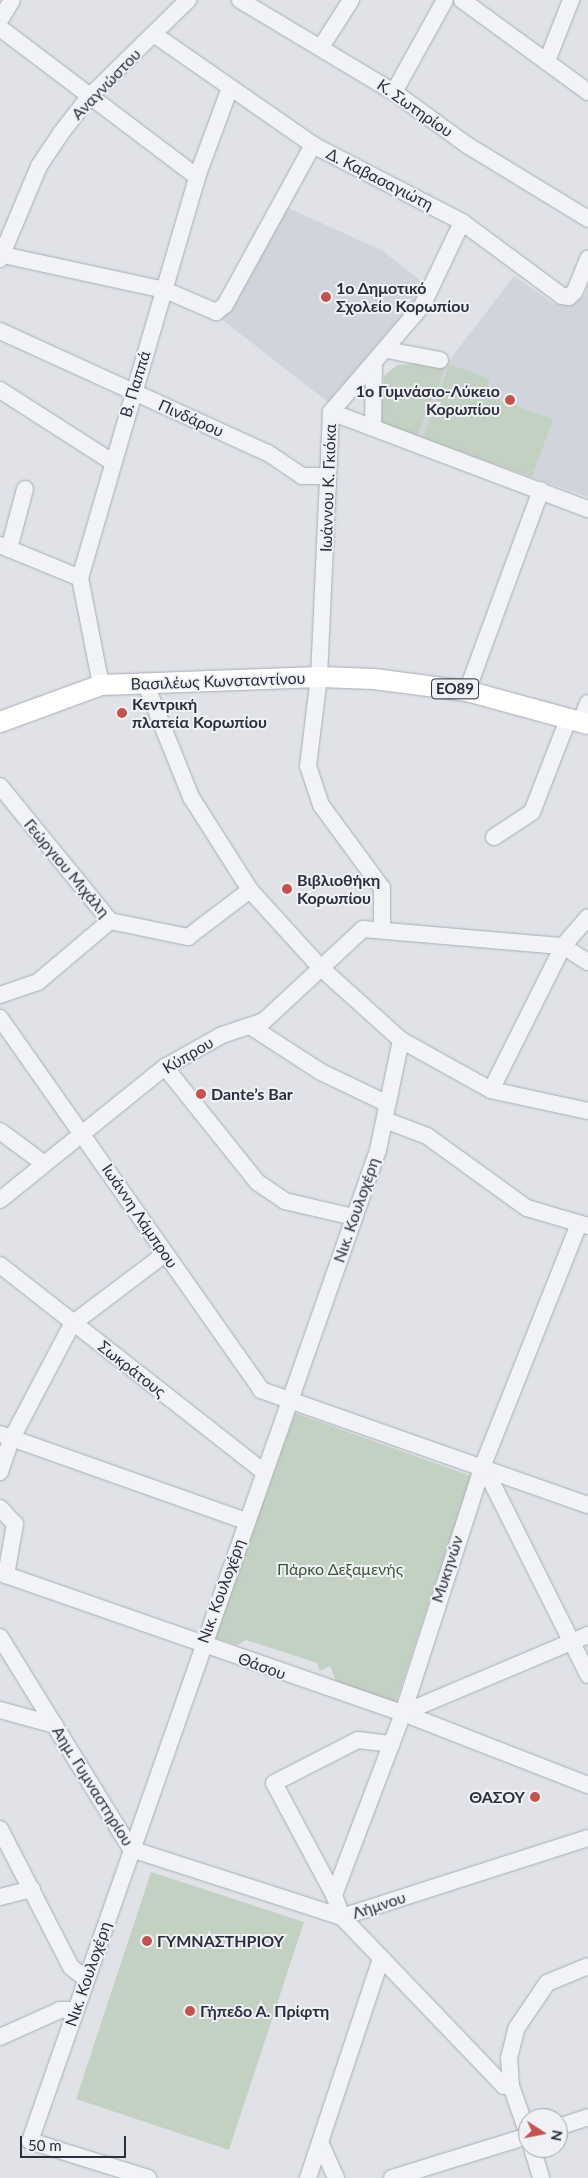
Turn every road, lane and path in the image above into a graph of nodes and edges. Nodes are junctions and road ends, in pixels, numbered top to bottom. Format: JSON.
{"nodes":[{"id":1,"x":12,"y":0,"type":"edge"},
{"id":2,"x":188,"y":0,"type":"edge"},
{"id":3,"x":240,"y":0,"type":"edge"},
{"id":4,"x":351,"y":0,"type":"edge"},
{"id":5,"x":445,"y":0,"type":"edge"},
{"id":6,"x":462,"y":0,"type":"edge"},
{"id":7,"x":571,"y":0,"type":"edge"},
{"id":8,"x":0,"y":20,"type":"edge"},
{"id":9,"x":0,"y":28,"type":"edge"},
{"id":10,"x":155,"y":35,"type":"junction"},
{"id":11,"x":321,"y":47,"type":"junction"},
{"id":12,"x":546,"y":61,"type":"junction"},
{"id":13,"x":230,"y":88,"type":"junction"},
{"id":14,"x":394,"y":92,"type":"junction"},
{"id":15,"x":588,"y":92,"type":"edge"},
{"id":16,"x":89,"y":98,"type":"junction"},
{"id":17,"x":313,"y":145,"type":"junction"},
{"id":18,"x":197,"y":177,"type":"junction"},
{"id":19,"x":588,"y":219,"type":"edge"},
{"id":20,"x":462,"y":222,"type":"junction"},
{"id":21,"x":1,"y":257,"type":"edge"},
{"id":22,"x":588,"y":258,"type":"edge"},
{"id":23,"x":165,"y":290,"type":"junction"},
{"id":24,"x":0,"y":331,"type":"edge"},
{"id":25,"x":388,"y":350,"type":"junction"},
{"id":26,"x":440,"y":360,"type":"dead end"},
{"id":27,"x":374,"y":365,"type":"junction"},
{"id":28,"x":0,"y":390,"type":"edge"},
{"id":29,"x":132,"y":392,"type":"junction"},
{"id":30,"x":331,"y":412,"type":"junction"},
{"id":31,"x":373,"y":427,"type":"junction"},
{"id":32,"x":112,"y":462,"type":"junction"},
{"id":33,"x":326,"y":476,"type":"junction"},
{"id":34,"x":25,"y":489,"type":"dead end"},
{"id":35,"x":541,"y":490,"type":"junction"},
{"id":36,"x":588,"y":509,"type":"edge"},
{"id":37,"x":4,"y":547,"type":"edge"},
{"id":38,"x":80,"y":578,"type":"junction"},
{"id":39,"x":319,"y":677,"type":"junction"},
{"id":40,"x":101,"y":685,"type":"junction"},
{"id":41,"x":146,"y":685,"type":"junction"},
{"id":42,"x":467,"y":691,"type":"junction"},
{"id":43,"x":582,"y":716,"type":"edge"},
{"id":44,"x":0,"y":722,"type":"edge"},
{"id":45,"x":0,"y":786,"type":"edge"},
{"id":46,"x":494,"y":837,"type":"dead end"},
{"id":47,"x":250,"y":890,"type":"junction"},
{"id":48,"x":588,"y":916,"type":"edge"},
{"id":49,"x":110,"y":921,"type":"junction"},
{"id":50,"x":382,"y":927,"type":"junction"},
{"id":51,"x":563,"y":946,"type":"junction"},
{"id":52,"x":588,"y":962,"type":"edge"},
{"id":53,"x":321,"y":968,"type":"junction"},
{"id":54,"x":0,"y":994,"type":"edge"},
{"id":55,"x":0,"y":1018,"type":"edge"},
{"id":56,"x":250,"y":1026,"type":"junction"},
{"id":57,"x":401,"y":1040,"type":"junction"},
{"id":58,"x":166,"y":1067,"type":"junction"},
{"id":59,"x":491,"y":1090,"type":"junction"},
{"id":60,"x":386,"y":1103,"type":"junction"},
{"id":61,"x":588,"y":1111,"type":"edge"},
{"id":62,"x":385,"y":1120,"type":"junction"},
{"id":63,"x":0,"y":1132,"type":"edge"},
{"id":64,"x":84,"y":1133,"type":"junction"},
{"id":65,"x":44,"y":1163,"type":"junction"},
{"id":66,"x":0,"y":1200,"type":"edge"},
{"id":67,"x":353,"y":1217,"type":"junction"},
{"id":68,"x":584,"y":1225,"type":"edge"},
{"id":69,"x":166,"y":1254,"type":"junction"},
{"id":70,"x":0,"y":1265,"type":"edge"},
{"id":71,"x":72,"y":1324,"type":"junction"},
{"id":72,"x":290,"y":1402,"type":"junction"},
{"id":73,"x":6,"y":1436,"type":"edge"},
{"id":74,"x":483,"y":1465,"type":"junction"},
{"id":75,"x":0,"y":1472,"type":"edge"},
{"id":76,"x":264,"y":1472,"type":"junction"},
{"id":77,"x":588,"y":1505,"type":"edge"},
{"id":78,"x":0,"y":1508,"type":"edge"},
{"id":79,"x":246,"y":1521,"type":"junction"},
{"id":80,"x":3,"y":1574,"type":"edge"},
{"id":81,"x":588,"y":1635,"type":"edge"},
{"id":82,"x":0,"y":1637,"type":"edge"},
{"id":83,"x":571,"y":1642,"type":"junction"},
{"id":84,"x":202,"y":1643,"type":"junction"},
{"id":85,"x":588,"y":1675,"type":"edge"},
{"id":86,"x":0,"y":1710,"type":"edge"},
{"id":87,"x":403,"y":1713,"type":"junction"},
{"id":88,"x":55,"y":1725,"type":"junction"},
{"id":89,"x":392,"y":1744,"type":"junction"},
{"id":90,"x":588,"y":1785,"type":"edge"},
{"id":91,"x":0,"y":1829,"type":"edge"},
{"id":92,"x":588,"y":1838,"type":"edge"},
{"id":93,"x":130,"y":1849,"type":"junction"},
{"id":94,"x":32,"y":1889,"type":"junction"},
{"id":95,"x":334,"y":1895,"type":"junction"},
{"id":96,"x":0,"y":1898,"type":"edge"},
{"id":97,"x":342,"y":1917,"type":"junction"},
{"id":98,"x":381,"y":1958,"type":"junction"},
{"id":99,"x":588,"y":1966,"type":"edge"},
{"id":100,"x":86,"y":1979,"type":"junction"},
{"id":101,"x":75,"y":2010,"type":"junction"},
{"id":102,"x":0,"y":2037,"type":"edge"},
{"id":103,"x":511,"y":2086,"type":"junction"},
{"id":104,"x":519,"y":2108,"type":"edge"},
{"id":105,"x":588,"y":2117,"type":"edge"},
{"id":106,"x":568,"y":2124,"type":"edge"},
{"id":107,"x":518,"y":2138,"type":"edge"},
{"id":108,"x":320,"y":2142,"type":"junction"},
{"id":109,"x":535,"y":2158,"type":"edge"},
{"id":110,"x":148,"y":2178,"type":"edge"},
{"id":111,"x":308,"y":2178,"type":"edge"},
{"id":112,"x":336,"y":2178,"type":"edge"},
{"id":113,"x":392,"y":2178,"type":"edge"},
{"id":114,"x":541,"y":2178,"type":"edge"}],
"edges":[{"from":1,"to":8,"type":"street"},
{"from":2,"to":10,"type":"street","name":"Αναγνώστου"},
{"from":3,"to":11,"type":"street","name":"Κ. Σωτηρίου"},
{"from":4,"to":11,"type":"street"},
{"from":5,"to":14,"type":"street"},
{"from":6,"to":12,"type":"street"},
{"from":7,"to":12,"type":"street"},
{"from":9,"to":16,"type":"street"},
{"from":10,"to":13,"type":"street","name":"Δ. Καβασαγιώτη"},
{"from":10,"to":16,"type":"street","name":"Αναγνώστου"},
{"from":11,"to":14,"type":"street","name":"Κ. Σωτηρίου"},
{"from":12,"to":15,"type":"street"},
{"from":13,"to":17,"type":"street","name":"Δ. Καβασαγιώτη"},
{"from":13,"to":18,"type":"street","name":"Β. Παππά"},
{"from":14,"to":19,"type":"street","name":"Κ. Σωτηρίου"},
{"from":16,"to":18,"type":"street"},
{"from":16,"to":21,"type":"street","name":"Αναγνώστου"},
{"from":17,"to":20,"type":"street","name":"Δ. Καβασαγιώτη"},
{"from":17,"to":23,"type":"street"},
{"from":18,"to":23,"type":"street","name":"Β. Παππά"},
{"from":20,"to":22,"type":"street","name":"Δ. Καβασαγιώτη"},
{"from":20,"to":25,"type":"street","name":"Ιωάννου Κ. Γκιόκα"},
{"from":21,"to":23,"type":"street"},
{"from":23,"to":29,"type":"street","name":"Β. Παππά"},
{"from":24,"to":29,"type":"street","name":"Πινδάρου"},
{"from":25,"to":26,"type":"street"},
{"from":25,"to":27,"type":"street","name":"Ιωάννου Κ. Γκιόκα"},
{"from":27,"to":30,"type":"street","name":"Ιωάννου Κ. Γκιόκα"},
{"from":27,"to":31,"type":"street"},
{"from":28,"to":32,"type":"street"},
{"from":29,"to":32,"type":"street","name":"Β. Παππά"},
{"from":29,"to":33,"type":"street","name":"Πινδάρου"},
{"from":30,"to":31,"type":"street"},
{"from":30,"to":33,"type":"street","name":"Ιωάννου Κ. Γκιόκα"},
{"from":31,"to":35,"type":"street"},
{"from":32,"to":38,"type":"street","name":"Β. Παππά"},
{"from":33,"to":39,"type":"street","name":"Ιωάννου Κ. Γκιόκα"},
{"from":34,"to":37,"type":"street"},
{"from":35,"to":36,"type":"street"},
{"from":35,"to":42,"type":"street"},
{"from":37,"to":38,"type":"street"},
{"from":38,"to":40,"type":"street","name":"Β. Παππά"},
{"from":39,"to":41,"type":"main road","name":"Βασιλέως Κωνσταντίνου","number":"ΕΟ89"},
{"from":39,"to":42,"type":"main road","name":"Βασιλέως Κωνσταντίνου","number":"ΕΟ89"},
{"from":39,"to":50,"type":"street","name":"Ιωάννου Κ. Γκιόκα"},
{"from":40,"to":41,"type":"main road","name":"Βασιλέως Κωνσταντίνου","number":"ΕΟ89"},
{"from":40,"to":44,"type":"main road","name":"Βασιλέως Κωνσταντίνου","number":"ΕΟ89"},
{"from":41,"to":47,"type":"street"},
{"from":42,"to":43,"type":"main road","name":"Βασιλέως Κωνσταντίνου","number":"ΕΟ89"},
{"from":43,"to":46,"type":"street"},
{"from":45,"to":49,"type":"street","name":"Γεώργιου Μιχάλη"},
{"from":47,"to":49,"type":"street","name":"Γεώργιου Μιχάλη"},
{"from":47,"to":53,"type":"street"},
{"from":48,"to":51,"type":"street"},
{"from":49,"to":54,"type":"street"},
{"from":50,"to":51,"type":"street","name":"Κύπρου"},
{"from":50,"to":53,"type":"street","name":"Κύπρου"},
{"from":51,"to":52,"type":"street"},
{"from":51,"to":59,"type":"street"},
{"from":53,"to":56,"type":"street","name":"Κύπρου"},
{"from":53,"to":57,"type":"street"},
{"from":55,"to":64,"type":"street","name":"Ιωάννη Λάμπρου"},
{"from":56,"to":58,"type":"street","name":"Κύπρου"},
{"from":56,"to":60,"type":"street"},
{"from":57,"to":59,"type":"street"},
{"from":57,"to":60,"type":"street","name":"Νικ. Κουλοχέρη"},
{"from":58,"to":64,"type":"street","name":"Κύπρου"},
{"from":58,"to":67,"type":"street"},
{"from":59,"to":61,"type":"street"},
{"from":60,"to":62,"type":"street","name":"Νικ. Κουλοχέρη"},
{"from":62,"to":67,"type":"street","name":"Νικ. Κουλοχέρη"},
{"from":62,"to":68,"type":"street"},
{"from":63,"to":65,"type":"street"},
{"from":64,"to":65,"type":"street","name":"Κύπρου"},
{"from":64,"to":69,"type":"street","name":"Ιωάννη Λάμπρου"},
{"from":65,"to":66,"type":"street","name":"Κύπρου"},
{"from":67,"to":72,"type":"street","name":"Νικ. Κουλοχέρη"},
{"from":68,"to":74,"type":"street","name":"Μυκηνών"},
{"from":69,"to":71,"type":"street"},
{"from":69,"to":72,"type":"street","name":"Ιωάννη Λάμπρου"},
{"from":70,"to":71,"type":"street","name":"Σωκράτους"},
{"from":71,"to":73,"type":"street"},
{"from":71,"to":76,"type":"street","name":"Σωκράτους"},
{"from":72,"to":74,"type":"street","name":"Ιωάννη Λάμπρου"},
{"from":72,"to":76,"type":"street","name":"Νικ. Κουλοχέρη"},
{"from":73,"to":75,"type":"street"},
{"from":73,"to":79,"type":"street"},
{"from":74,"to":77,"type":"street","name":"Ιωάννη Λάμπρου"},
{"from":74,"to":83,"type":"street"},
{"from":74,"to":87,"type":"street","name":"Μυκηνών"},
{"from":76,"to":79,"type":"street","name":"Νικ. Κουλοχέρη"},
{"from":78,"to":80,"type":"street","name":"Θάσου"},
{"from":79,"to":84,"type":"street","name":"Νικ. Κουλοχέρη"},
{"from":80,"to":84,"type":"street","name":"Θάσου"},
{"from":81,"to":83,"type":"street"},
{"from":82,"to":88,"type":"street","name":"Αημ. Γυμναστηρίου"},
{"from":83,"to":85,"type":"street"},
{"from":83,"to":87,"type":"street"},
{"from":84,"to":87,"type":"street","name":"Θάσου"},
{"from":84,"to":93,"type":"street","name":"Νικ. Κουλοχέρη"},
{"from":86,"to":88,"type":"street"},
{"from":87,"to":89,"type":"street","name":"Μυκηνών"},
{"from":87,"to":90,"type":"street","name":"Θάσου"},
{"from":88,"to":93,"type":"street","name":"Αημ. Γυμναστηρίου"},
{"from":89,"to":95,"type":"street","name":"Μυκηνών"},
{"from":89,"to":95,"type":"street","name":"Λήμνου"},
{"from":91,"to":94,"type":"street"},
{"from":92,"to":97,"type":"street","name":"Λήμνου"},
{"from":93,"to":97,"type":"street","name":"Αημ. Γυμναστηρίου"},
{"from":93,"to":100,"type":"street","name":"Νικ. Κουλοχέρη"},
{"from":94,"to":96,"type":"street"},
{"from":94,"to":100,"type":"street"},
{"from":95,"to":97,"type":"street"},
{"from":97,"to":98,"type":"street","name":"Λήμνου"},
{"from":98,"to":103,"type":"street","name":"Λήμνου"},
{"from":98,"to":108,"type":"street"},
{"from":99,"to":103,"type":"street"},
{"from":100,"to":101,"type":"street","name":"Νικ. Κουλοχέρη"},
{"from":101,"to":102,"type":"street"},
{"from":101,"to":110,"type":"street","name":"Νικ. Κουλοχέρη"},
{"from":103,"to":104,"type":"street"},
{"from":105,"to":106,"type":"street"},
{"from":107,"to":113,"type":"street"},
{"from":108,"to":111,"type":"street"},
{"from":108,"to":112,"type":"street"},
{"from":109,"to":114,"type":"street"}]}
